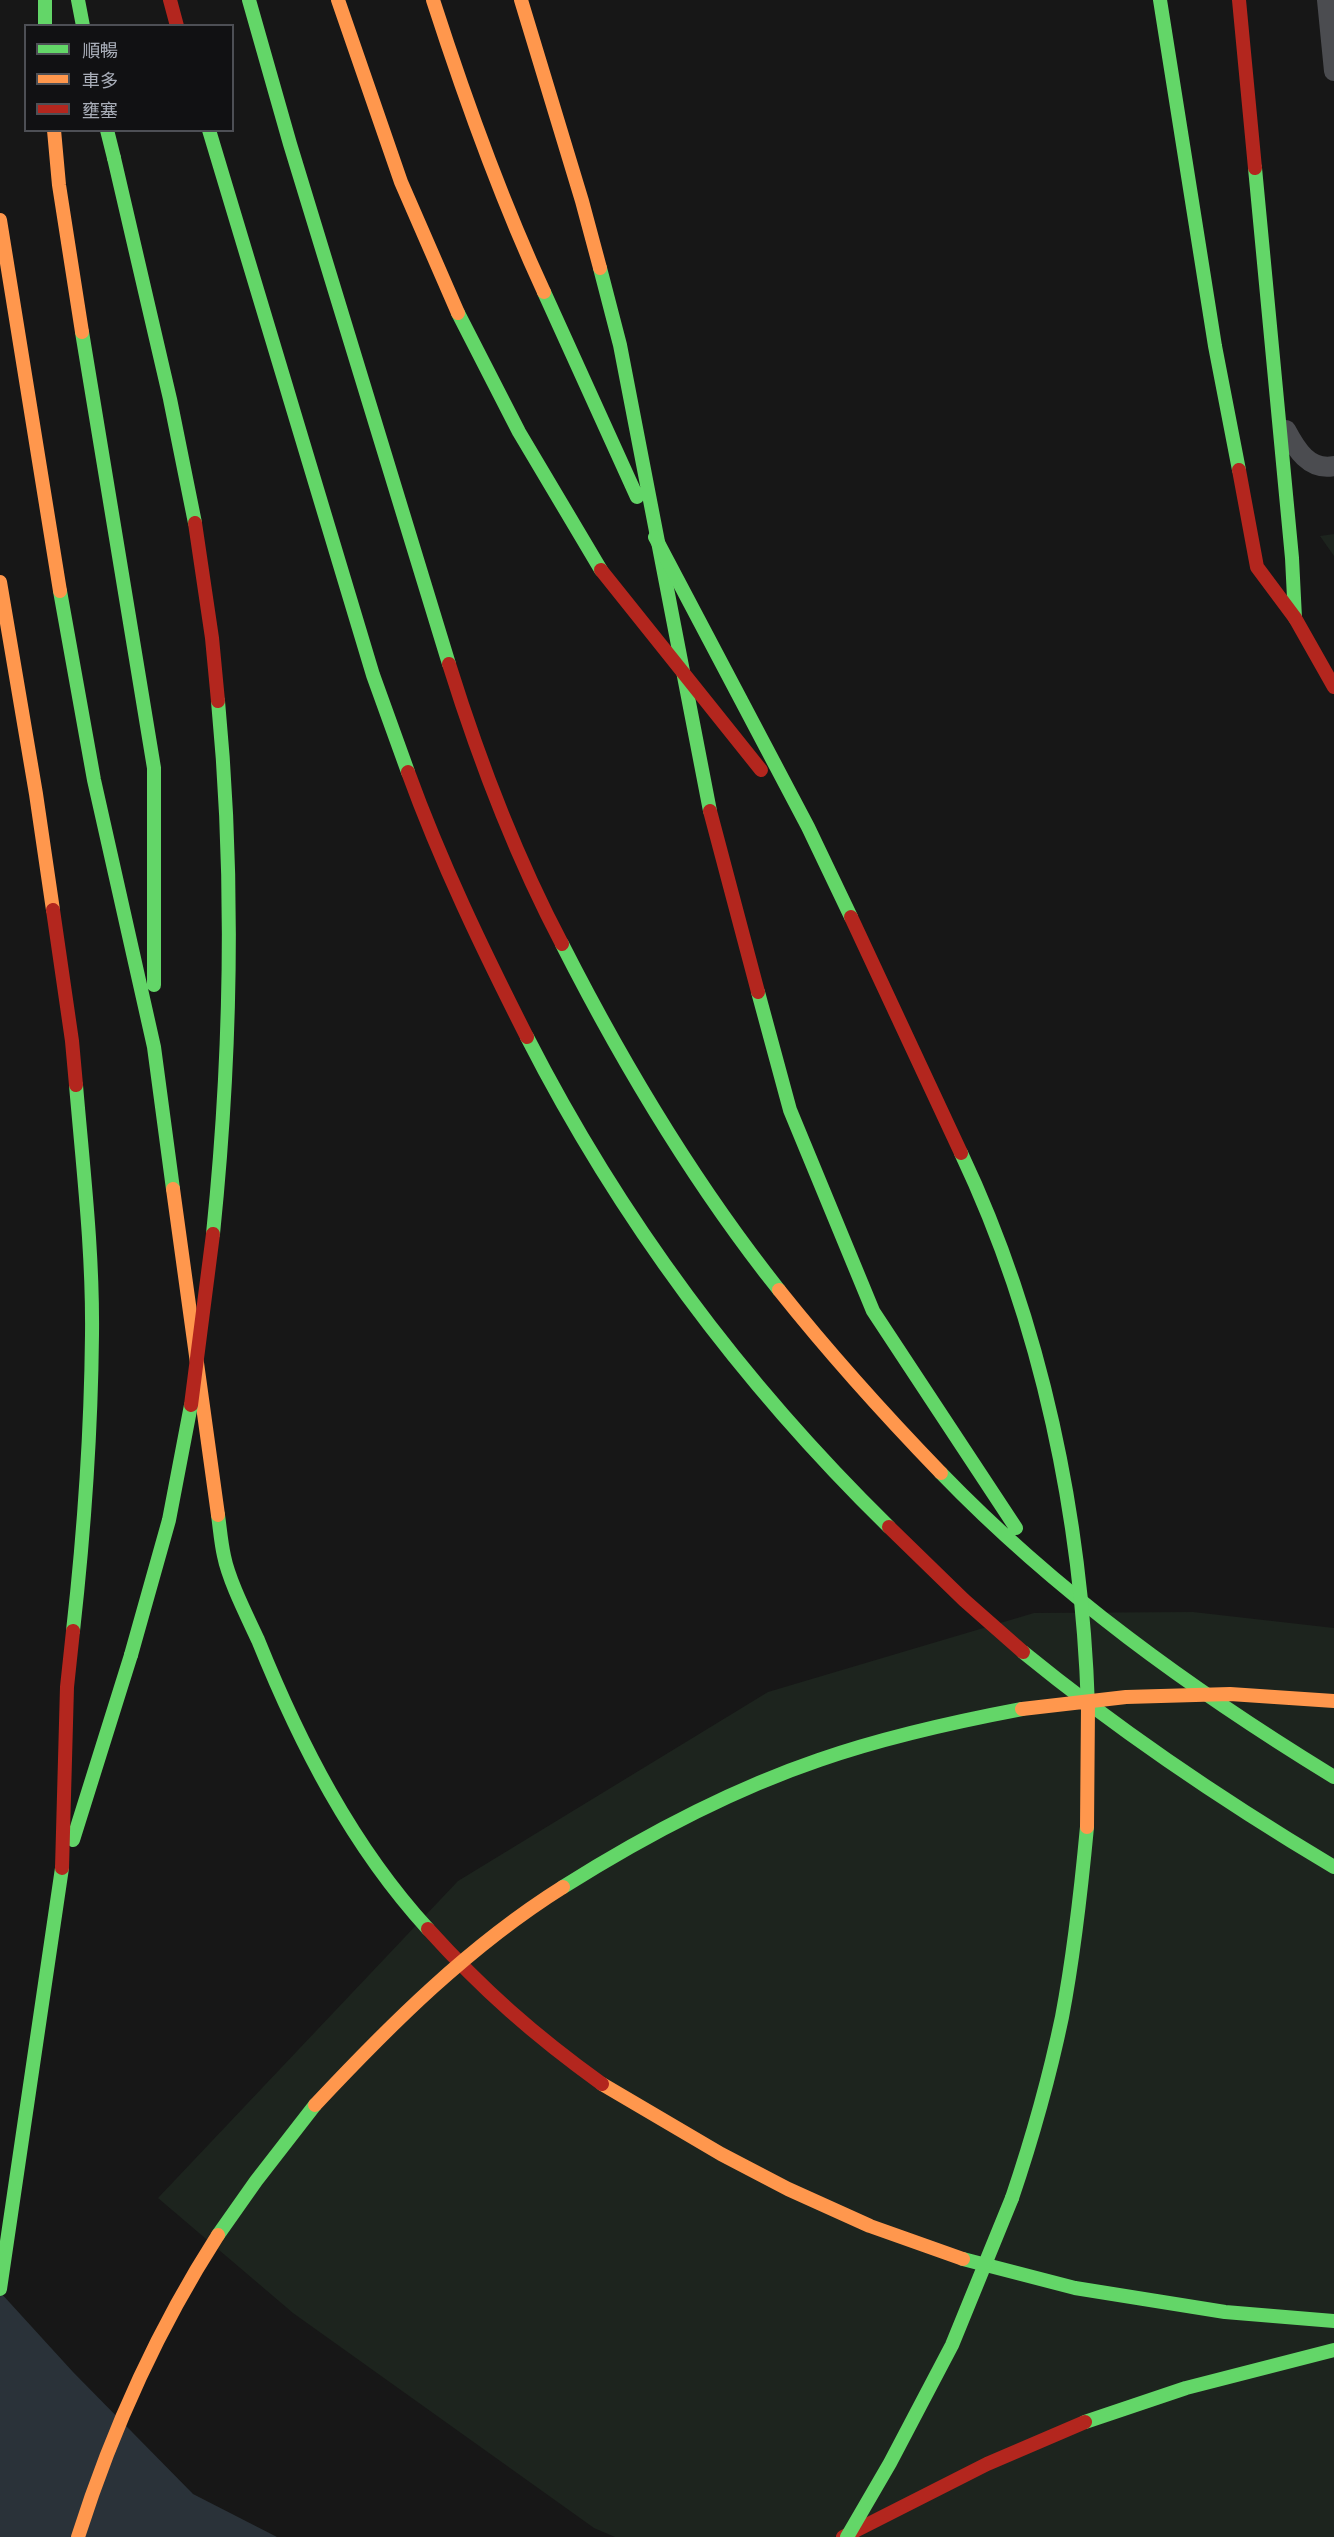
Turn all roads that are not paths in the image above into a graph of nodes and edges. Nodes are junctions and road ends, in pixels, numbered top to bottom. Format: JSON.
{"nodes":[{"id":1,"x":45,"y":0,"type":"edge"},
{"id":2,"x":78,"y":0,"type":"edge"},
{"id":3,"x":170,"y":0,"type":"edge"},
{"id":4,"x":249,"y":0,"type":"edge"},
{"id":5,"x":338,"y":0,"type":"edge"},
{"id":6,"x":433,"y":0,"type":"edge"},
{"id":7,"x":520,"y":0,"type":"edge"},
{"id":8,"x":1160,"y":0,"type":"edge"},
{"id":9,"x":1239,"y":0,"type":"edge"},
{"id":10,"x":1327,"y":0,"type":"edge"},
{"id":11,"x":45,"y":24,"type":"edge"},
{"id":12,"x":83,"y":24,"type":"edge"},
{"id":13,"x":176,"y":24,"type":"edge"},
{"id":14,"x":1334,"y":71,"type":"edge"},
{"id":15,"x":54,"y":132,"type":"edge"},
{"id":16,"x":107,"y":132,"type":"edge"},
{"id":17,"x":209,"y":132,"type":"edge"},
{"id":18,"x":0,"y":220,"type":"edge"},
{"id":19,"x":1276,"y":399,"type":"junction"},
{"id":20,"x":1334,"y":466,"type":"edge"},
{"id":21,"x":0,"y":582,"type":"edge"},
{"id":22,"x":1295,"y":618,"type":"junction"},
{"id":23,"x":1334,"y":687,"type":"edge"},
{"id":24,"x":808,"y":827,"type":"junction"},
{"id":25,"x":154,"y":1047,"type":"junction"},
{"id":26,"x":1045,"y":1572,"type":"junction"},
{"id":27,"x":1334,"y":1701,"type":"edge"},
{"id":28,"x":1334,"y":1777,"type":"edge"},
{"id":29,"x":1334,"y":1867,"type":"edge"},
{"id":30,"x":62,"y":1874,"type":"junction"},
{"id":31,"x":0,"y":2289,"type":"edge"},
{"id":32,"x":1334,"y":2321,"type":"edge"},
{"id":33,"x":1334,"y":2349,"type":"edge"},
{"id":34,"x":78,"y":2537,"type":"edge"},
{"id":35,"x":845,"y":2537,"type":"edge"}],
"edges":[{"from":1,"to":11,"type":"highway"},
{"from":2,"to":12,"type":"highway"},
{"from":3,"to":13,"type":"highway"},
{"from":4,"to":26,"type":"highway"},
{"from":5,"to":24,"type":"highway","bridge":true},
{"from":6,"to":24,"type":"highway","bridge":true},
{"from":7,"to":26,"type":"highway"},
{"from":8,"to":22,"type":"highway"},
{"from":9,"to":19,"type":"highway"},
{"from":10,"to":14,"type":"lane"},
{"from":15,"to":25,"type":"highway"},
{"from":16,"to":30,"type":"highway","bridge":true},
{"from":17,"to":29,"type":"highway","bridge":true},
{"from":18,"to":25,"type":"highway"},
{"from":19,"to":20,"type":"lane"},
{"from":19,"to":22,"type":"highway"},
{"from":21,"to":30,"type":"highway"},
{"from":22,"to":23,"type":"highway"},
{"from":24,"to":35,"type":"highway","bridge":true},
{"from":25,"to":32,"type":"highway","bridge":true},
{"from":26,"to":28,"type":"highway","bridge":true},
{"from":27,"to":34,"type":"highway","bridge":true},
{"from":30,"to":31,"type":"highway"},
{"from":33,"to":35,"type":"highway","bridge":true}]}
